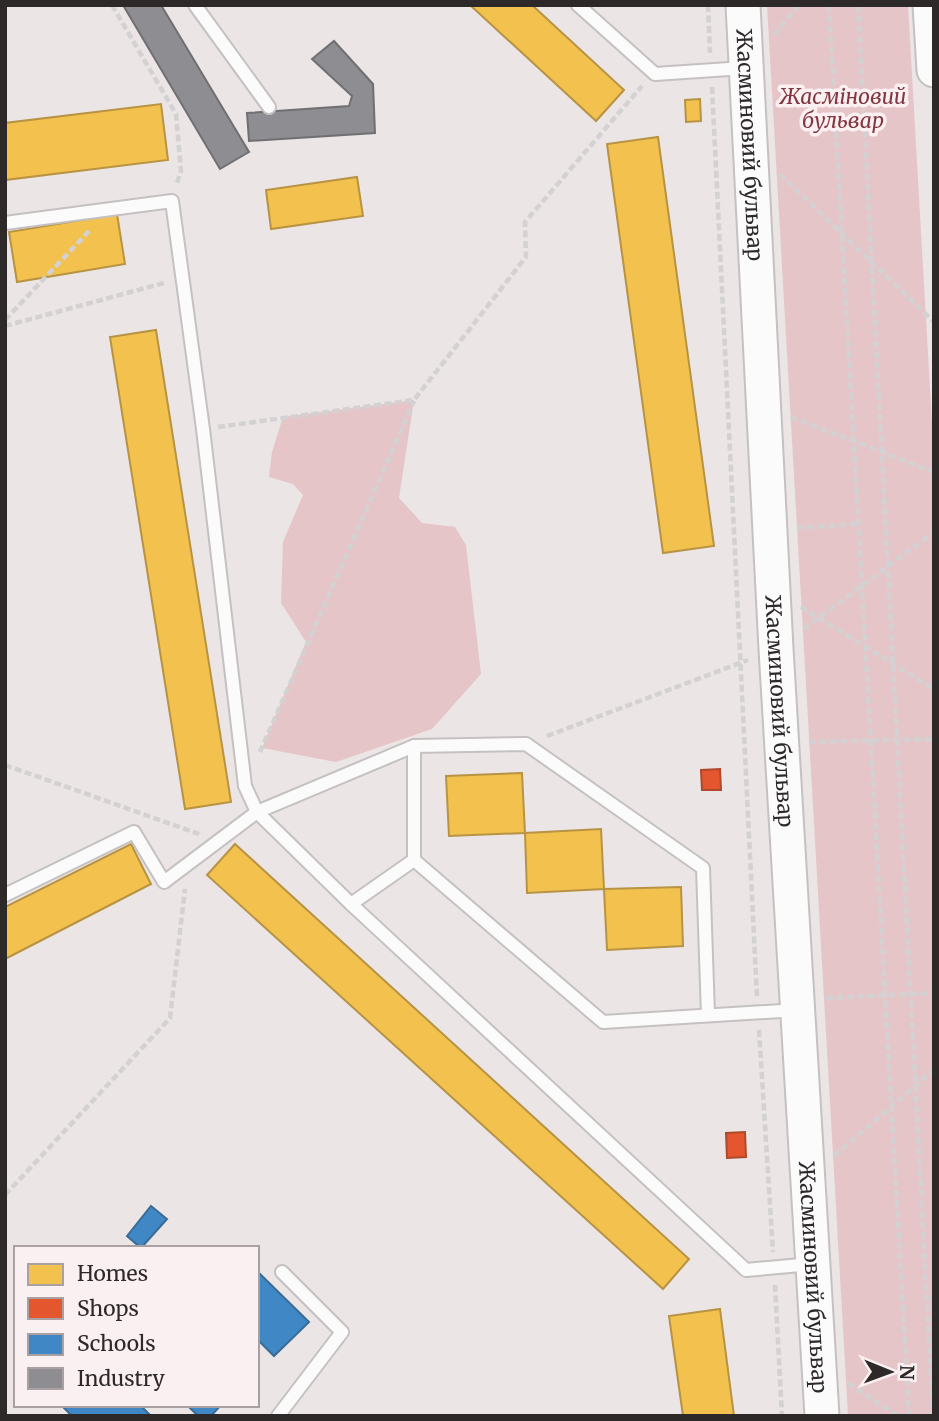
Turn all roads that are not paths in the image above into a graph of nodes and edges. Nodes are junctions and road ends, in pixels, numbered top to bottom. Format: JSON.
{"nodes":[{"id":1,"x":195,"y":5,"type":"edge"},
{"id":2,"x":578,"y":5,"type":"edge"},
{"id":3,"x":743,"y":5,"type":"edge"},
{"id":4,"x":930,"y":5,"type":"edge"},
{"id":5,"x":746,"y":68,"type":"junction"},
{"id":6,"x":934,"y":70,"type":"edge"},
{"id":7,"x":269,"y":107,"type":"dead end"},
{"id":8,"x":5,"y":223,"type":"edge"},
{"id":9,"x":414,"y":746,"type":"junction"},
{"id":10,"x":257,"y":812,"type":"junction"},
{"id":11,"x":414,"y":860,"type":"junction"},
{"id":12,"x":5,"y":895,"type":"edge"},
{"id":13,"x":351,"y":904,"type":"junction"},
{"id":14,"x":798,"y":1005,"type":"junction"},
{"id":15,"x":708,"y":1015,"type":"junction"},
{"id":16,"x":813,"y":1264,"type":"junction"},
{"id":17,"x":282,"y":1272,"type":"dead end"},
{"id":18,"x":278,"y":1416,"type":"edge"},
{"id":19,"x":822,"y":1416,"type":"edge"}],
"edges":[{"from":1,"to":7,"type":"lane"},
{"from":2,"to":5,"type":"lane"},
{"from":3,"to":5,"type":"street","name":"Жасминовий бульвар"},
{"from":4,"to":6,"type":"street"},
{"from":5,"to":14,"type":"street","name":"Жасминовий бульвар"},
{"from":8,"to":10,"type":"lane"},
{"from":9,"to":10,"type":"lane"},
{"from":9,"to":11,"type":"lane"},
{"from":9,"to":15,"type":"lane"},
{"from":10,"to":12,"type":"lane"},
{"from":10,"to":13,"type":"lane"},
{"from":11,"to":13,"type":"lane"},
{"from":11,"to":15,"type":"lane"},
{"from":13,"to":16,"type":"lane"},
{"from":14,"to":15,"type":"lane"},
{"from":14,"to":16,"type":"street","name":"Жасминовий бульвар"},
{"from":16,"to":19,"type":"street","name":"Жасминовий бульвар"},
{"from":17,"to":18,"type":"lane"}]}
